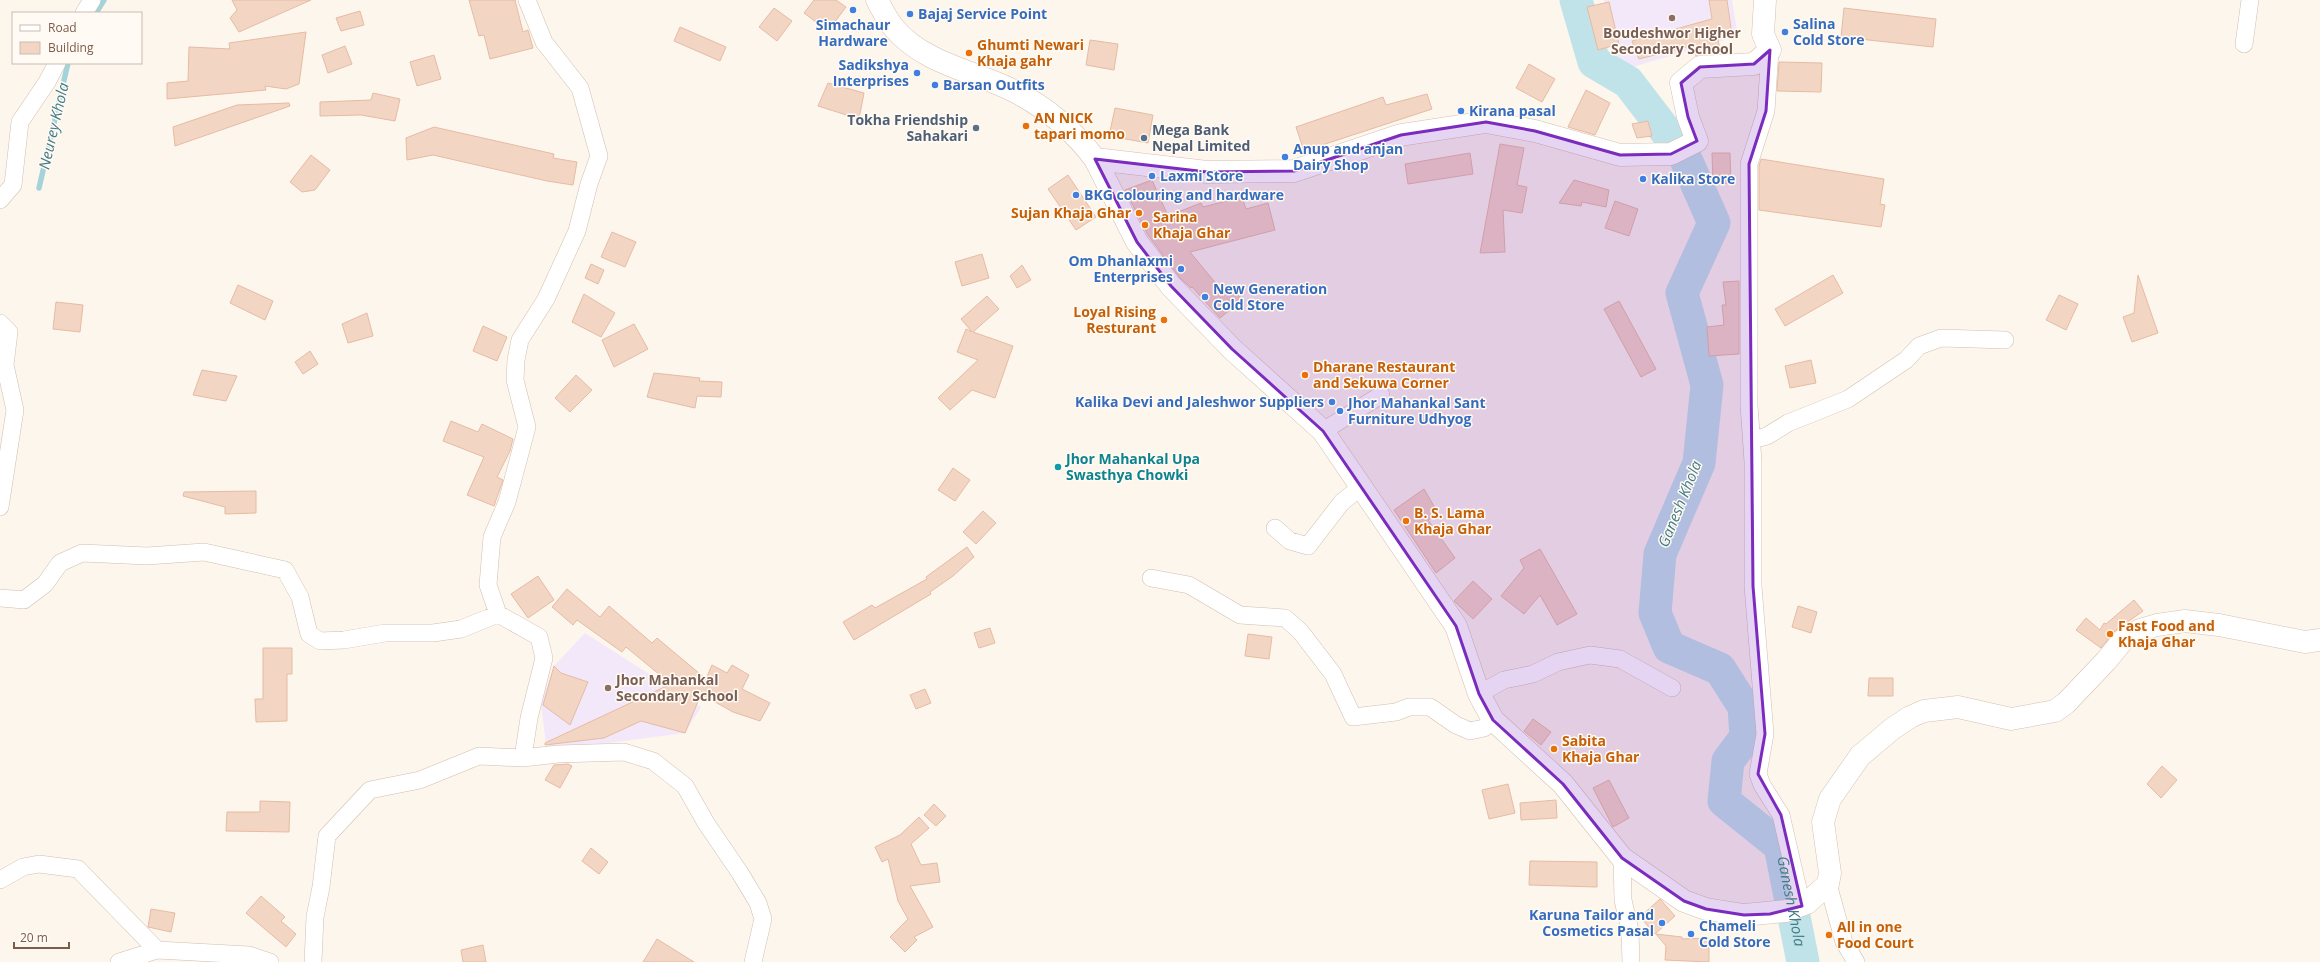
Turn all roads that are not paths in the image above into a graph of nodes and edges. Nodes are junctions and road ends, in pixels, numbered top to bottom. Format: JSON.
{"nodes":[{"id":1,"x":92,"y":0,"type":"edge"},
{"id":2,"x":527,"y":0,"type":"edge"},
{"id":3,"x":877,"y":0,"type":"edge"},
{"id":4,"x":1765,"y":0,"type":"edge"},
{"id":5,"x":2250,"y":0,"type":"edge"},
{"id":6,"x":85,"y":12,"type":"edge"},
{"id":7,"x":2244,"y":44,"type":"dead end"},
{"id":8,"x":1770,"y":50,"type":"junction"},
{"id":9,"x":56,"y":64,"type":"edge"},
{"id":10,"x":1095,"y":159,"type":"junction"},
{"id":11,"x":0,"y":200,"type":"edge"},
{"id":12,"x":0,"y":323,"type":"edge"},
{"id":13,"x":2005,"y":340,"type":"dead end"},
{"id":14,"x":1381,"y":395,"type":"dead end"},
{"id":15,"x":1323,"y":431,"type":"junction"},
{"id":16,"x":1752,"y":440,"type":"junction"},
{"id":17,"x":1361,"y":487,"type":"junction"},
{"id":18,"x":0,"y":507,"type":"edge"},
{"id":19,"x":1276,"y":528,"type":"dead end"},
{"id":20,"x":1151,"y":578,"type":"dead end"},
{"id":21,"x":0,"y":598,"type":"edge"},
{"id":22,"x":498,"y":614,"type":"junction"},
{"id":23,"x":2320,"y":640,"type":"edge"},
{"id":24,"x":1672,"y":688,"type":"dead end"},
{"id":25,"x":1479,"y":694,"type":"junction"},
{"id":26,"x":1493,"y":720,"type":"junction"},
{"id":27,"x":523,"y":758,"type":"junction"},
{"id":28,"x":1622,"y":858,"type":"junction"},
{"id":29,"x":0,"y":880,"type":"edge"},
{"id":30,"x":1828,"y":884,"type":"junction"},
{"id":31,"x":1794,"y":909,"type":"junction"},
{"id":32,"x":156,"y":950,"type":"junction"},
{"id":33,"x":119,"y":962,"type":"edge"},
{"id":34,"x":270,"y":962,"type":"edge"},
{"id":35,"x":313,"y":962,"type":"edge"},
{"id":36,"x":753,"y":962,"type":"edge"},
{"id":37,"x":1631,"y":962,"type":"edge"},
{"id":38,"x":1856,"y":962,"type":"edge"}],
"edges":[{"from":1,"to":6,"type":"street"},
{"from":2,"to":22,"type":"street"},
{"from":3,"to":10,"type":"main road"},
{"from":4,"to":8,"type":"main road"},
{"from":5,"to":7,"type":"street"},
{"from":8,"to":10,"type":"main road"},
{"from":8,"to":16,"type":"street"},
{"from":9,"to":11,"type":"street"},
{"from":10,"to":15,"type":"main road"},
{"from":12,"to":18,"type":"street"},
{"from":13,"to":16,"type":"street"},
{"from":14,"to":15,"type":"street"},
{"from":15,"to":17,"type":"main road"},
{"from":16,"to":31,"type":"street"},
{"from":17,"to":19,"type":"street"},
{"from":17,"to":25,"type":"main road"},
{"from":20,"to":26,"type":"street"},
{"from":21,"to":22,"type":"street"},
{"from":22,"to":27,"type":"street"},
{"from":23,"to":30,"type":"main road"},
{"from":24,"to":25,"type":"street"},
{"from":25,"to":26,"type":"main road"},
{"from":26,"to":28,"type":"main road"},
{"from":27,"to":35,"type":"street"},
{"from":27,"to":36,"type":"street"},
{"from":28,"to":31,"type":"main road"},
{"from":28,"to":37,"type":"street"},
{"from":29,"to":32,"type":"street"},
{"from":30,"to":31,"type":"main road"},
{"from":30,"to":38,"type":"street"},
{"from":32,"to":33,"type":"street"},
{"from":32,"to":34,"type":"street"}]}
